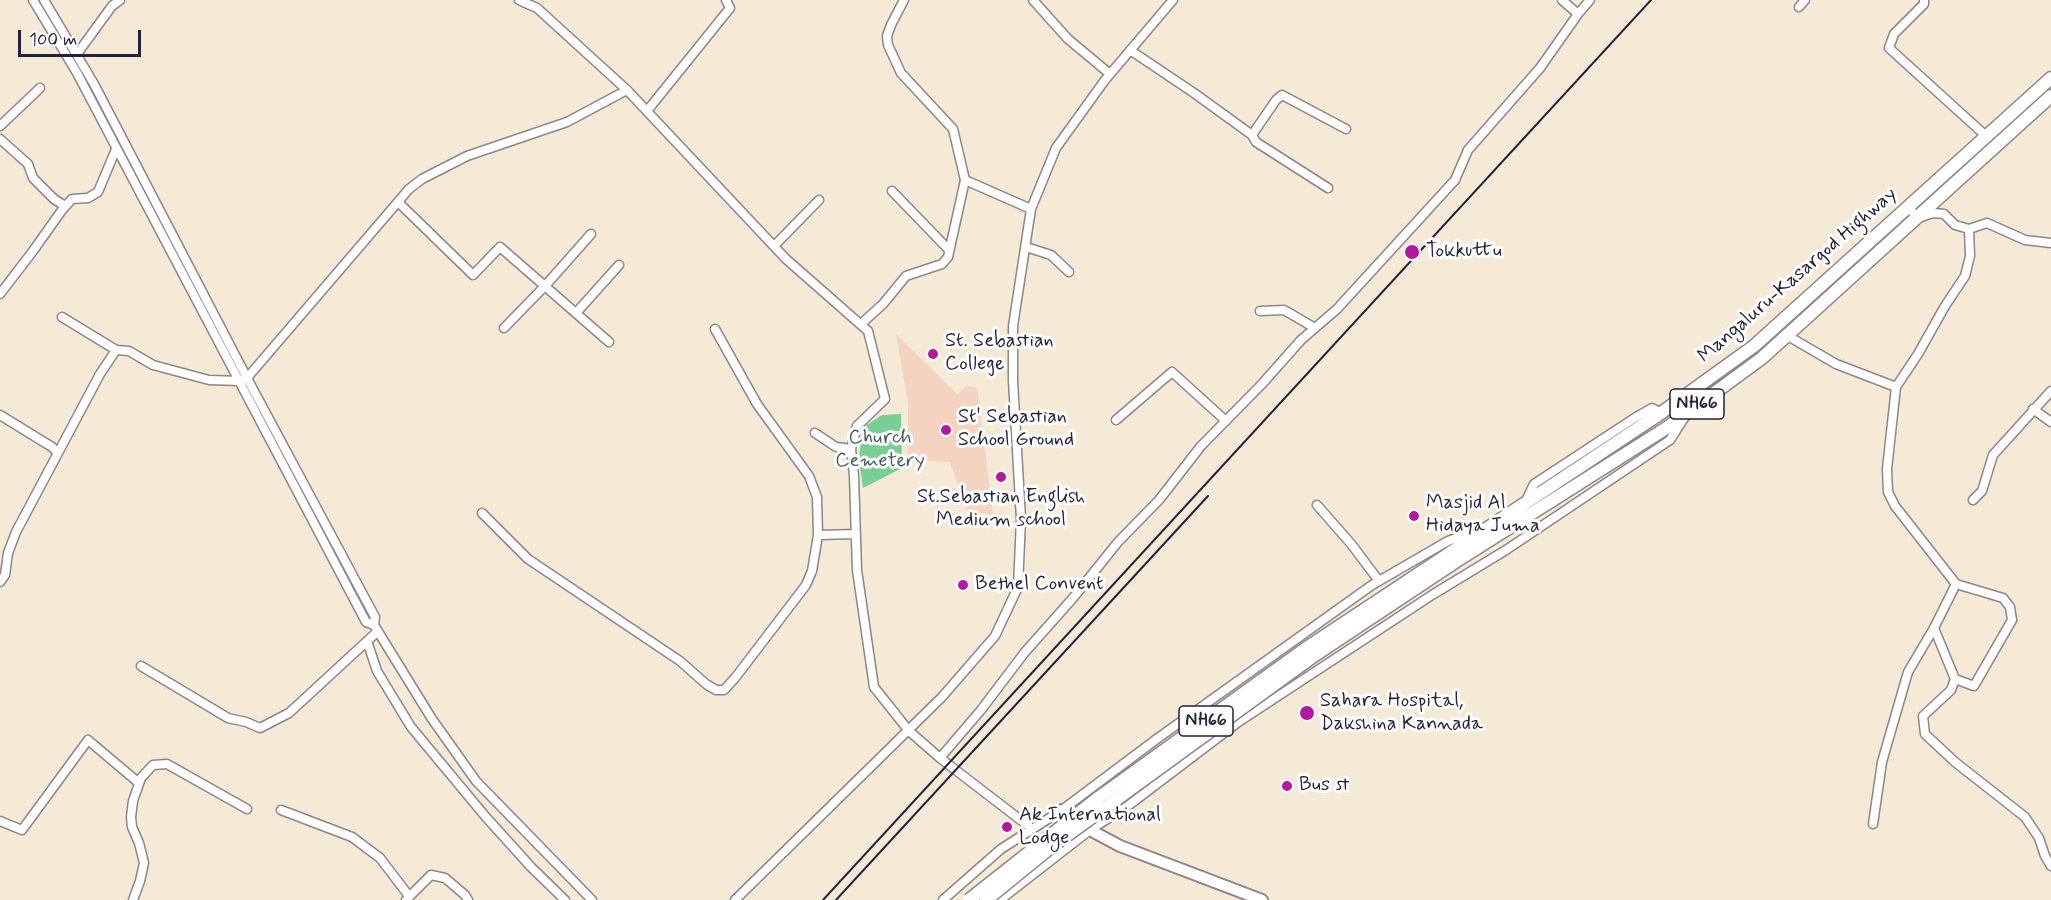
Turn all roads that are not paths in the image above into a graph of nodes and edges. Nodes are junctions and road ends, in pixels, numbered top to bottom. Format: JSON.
{"nodes":[{"id":1,"x":33,"y":0,"type":"edge"},
{"id":2,"x":44,"y":0,"type":"edge"},
{"id":3,"x":120,"y":0,"type":"edge"},
{"id":4,"x":519,"y":0,"type":"edge"},
{"id":5,"x":737,"y":0,"type":"edge"},
{"id":6,"x":904,"y":0,"type":"edge"},
{"id":7,"x":1033,"y":0,"type":"edge"},
{"id":8,"x":1173,"y":0,"type":"edge"},
{"id":9,"x":1562,"y":0,"type":"edge"},
{"id":10,"x":1590,"y":0,"type":"edge"},
{"id":11,"x":1924,"y":0,"type":"edge"},
{"id":12,"x":728,"y":4,"type":"edge"},
{"id":13,"x":1578,"y":14,"type":"junction"},
{"id":14,"x":1130,"y":50,"type":"junction"},
{"id":15,"x":76,"y":59,"type":"junction"},
{"id":16,"x":1110,"y":74,"type":"junction"},
{"id":17,"x":2051,"y":78,"type":"edge"},
{"id":18,"x":40,"y":88,"type":"dead end"},
{"id":19,"x":627,"y":90,"type":"junction"},
{"id":20,"x":2051,"y":96,"type":"edge"},
{"id":21,"x":647,"y":111,"type":"junction"},
{"id":22,"x":0,"y":126,"type":"edge"},
{"id":23,"x":1346,"y":129,"type":"dead end"},
{"id":24,"x":1252,"y":135,"type":"junction"},
{"id":25,"x":1986,"y":136,"type":"junction"},
{"id":26,"x":0,"y":139,"type":"edge"},
{"id":27,"x":116,"y":149,"type":"junction"},
{"id":28,"x":965,"y":180,"type":"junction"},
{"id":29,"x":1328,"y":188,"type":"dead end"},
{"id":30,"x":892,"y":191,"type":"dead end"},
{"id":31,"x":819,"y":200,"type":"dead end"},
{"id":32,"x":398,"y":202,"type":"junction"},
{"id":33,"x":65,"y":206,"type":"junction"},
{"id":34,"x":1908,"y":207,"type":"junction"},
{"id":35,"x":1031,"y":209,"type":"junction"},
{"id":36,"x":1918,"y":218,"type":"junction"},
{"id":37,"x":1969,"y":229,"type":"junction"},
{"id":38,"x":591,"y":234,"type":"dead end"},
{"id":39,"x":2051,"y":243,"type":"edge"},
{"id":40,"x":774,"y":246,"type":"junction"},
{"id":41,"x":1026,"y":247,"type":"junction"},
{"id":42,"x":949,"y":250,"type":"junction"},
{"id":43,"x":619,"y":265,"type":"dead end"},
{"id":44,"x":1069,"y":272,"type":"dead end"},
{"id":45,"x":545,"y":286,"type":"junction"},
{"id":46,"x":0,"y":294,"type":"edge"},
{"id":47,"x":1260,"y":311,"type":"dead end"},
{"id":48,"x":576,"y":313,"type":"junction"},
{"id":49,"x":62,"y":317,"type":"dead end"},
{"id":50,"x":861,"y":324,"type":"junction"},
{"id":51,"x":504,"y":328,"type":"dead end"},
{"id":52,"x":1314,"y":328,"type":"junction"},
{"id":53,"x":715,"y":329,"type":"dead end"},
{"id":54,"x":1788,"y":336,"type":"junction"},
{"id":55,"x":609,"y":342,"type":"dead end"},
{"id":56,"x":116,"y":350,"type":"junction"},
{"id":57,"x":243,"y":380,"type":"junction"},
{"id":58,"x":1896,"y":387,"type":"junction"},
{"id":59,"x":2051,"y":391,"type":"edge"},
{"id":60,"x":1689,"y":410,"type":"junction"},
{"id":61,"x":2033,"y":410,"type":"junction"},
{"id":62,"x":0,"y":415,"type":"edge"},
{"id":63,"x":1116,"y":420,"type":"dead end"},
{"id":64,"x":1226,"y":421,"type":"junction"},
{"id":65,"x":2051,"y":422,"type":"edge"},
{"id":66,"x":815,"y":434,"type":"dead end"},
{"id":67,"x":851,"y":449,"type":"junction"},
{"id":68,"x":58,"y":453,"type":"junction"},
{"id":69,"x":1973,"y":500,"type":"dead end"},
{"id":70,"x":1317,"y":505,"type":"dead end"},
{"id":71,"x":482,"y":513,"type":"dead end"},
{"id":72,"x":1490,"y":526,"type":"junction"},
{"id":73,"x":856,"y":534,"type":"junction"},
{"id":74,"x":818,"y":535,"type":"junction"},
{"id":75,"x":1453,"y":558,"type":"junction"},
{"id":76,"x":1379,"y":581,"type":"junction"},
{"id":77,"x":0,"y":582,"type":"edge"},
{"id":78,"x":1956,"y":584,"type":"junction"},
{"id":79,"x":376,"y":628,"type":"junction"},
{"id":80,"x":1934,"y":628,"type":"junction"},
{"id":81,"x":367,"y":641,"type":"junction"},
{"id":82,"x":141,"y":666,"type":"dead end"},
{"id":83,"x":1955,"y":679,"type":"junction"},
{"id":84,"x":909,"y":731,"type":"junction"},
{"id":85,"x":940,"y":758,"type":"junction"},
{"id":86,"x":139,"y":783,"type":"junction"},
{"id":87,"x":247,"y":809,"type":"dead end"},
{"id":88,"x":282,"y":810,"type":"dead end"},
{"id":89,"x":1062,"y":810,"type":"junction"},
{"id":90,"x":0,"y":821,"type":"edge"},
{"id":91,"x":1873,"y":825,"type":"dead end"},
{"id":92,"x":1031,"y":828,"type":"junction"},
{"id":93,"x":1090,"y":830,"type":"junction"},
{"id":94,"x":2051,"y":866,"type":"edge"},
{"id":95,"x":407,"y":898,"type":"edge"},
{"id":96,"x":133,"y":900,"type":"edge"},
{"id":97,"x":468,"y":900,"type":"edge"},
{"id":98,"x":565,"y":900,"type":"edge"},
{"id":99,"x":592,"y":900,"type":"edge"},
{"id":100,"x":735,"y":900,"type":"edge"},
{"id":101,"x":943,"y":900,"type":"edge"},
{"id":102,"x":969,"y":900,"type":"edge"},
{"id":103,"x":986,"y":900,"type":"edge"},
{"id":104,"x":1000,"y":900,"type":"edge"},
{"id":105,"x":1262,"y":900,"type":"edge"}],
"edges":[{"from":1,"to":15,"type":"street"},
{"from":2,"to":15,"type":"street"},
{"from":3,"to":15,"type":"street"},
{"from":4,"to":19,"type":"street"},
{"from":5,"to":12,"type":"street"},
{"from":6,"to":28,"type":"street"},
{"from":7,"to":16,"type":"street"},
{"from":8,"to":14,"type":"street"},
{"from":9,"to":13,"type":"street"},
{"from":10,"to":13,"type":"street"},
{"from":11,"to":25,"type":"street"},
{"from":12,"to":21,"type":"street"},
{"from":13,"to":52,"type":"street"},
{"from":14,"to":16,"type":"street"},
{"from":14,"to":24,"type":"street"},
{"from":15,"to":27,"type":"street"},
{"from":15,"to":57,"type":"street"},
{"from":16,"to":35,"type":"street"},
{"from":17,"to":25,"type":"highway","name":"Mangaluru-Kasargod Highway","number":"NH66"},
{"from":18,"to":22,"type":"street"},
{"from":19,"to":21,"type":"street"},
{"from":19,"to":32,"type":"street"},
{"from":20,"to":36,"type":"highway","name":"Mangaluru-Kasargod Highway","number":"NH66"},
{"from":21,"to":40,"type":"street"},
{"from":23,"to":24,"type":"street"},
{"from":24,"to":29,"type":"street"},
{"from":25,"to":34,"type":"highway","name":"Mangaluru-Kasargod Highway","number":"NH66"},
{"from":26,"to":33,"type":"street"},
{"from":27,"to":33,"type":"street"},
{"from":27,"to":57,"type":"street"},
{"from":28,"to":35,"type":"street"},
{"from":28,"to":42,"type":"street"},
{"from":30,"to":42,"type":"street"},
{"from":31,"to":40,"type":"street"},
{"from":32,"to":45,"type":"street"},
{"from":32,"to":57,"type":"street"},
{"from":33,"to":46,"type":"street"},
{"from":34,"to":36,"type":"street"},
{"from":34,"to":72,"type":"highway","name":"Mangaluru-Kasargod Highway","number":"NH66"},
{"from":35,"to":41,"type":"street"},
{"from":36,"to":37,"type":"street"},
{"from":36,"to":54,"type":"highway","name":"Mangaluru-Kasargod Highway","number":"NH66"},
{"from":37,"to":39,"type":"street"},
{"from":37,"to":58,"type":"street"},
{"from":38,"to":45,"type":"street"},
{"from":40,"to":50,"type":"street"},
{"from":41,"to":44,"type":"street"},
{"from":41,"to":84,"type":"street"},
{"from":42,"to":50,"type":"street"},
{"from":43,"to":48,"type":"street"},
{"from":45,"to":48,"type":"street"},
{"from":45,"to":51,"type":"street"},
{"from":47,"to":52,"type":"street"},
{"from":48,"to":55,"type":"street"},
{"from":49,"to":56,"type":"street"},
{"from":50,"to":67,"type":"street"},
{"from":52,"to":64,"type":"street"},
{"from":53,"to":74,"type":"street"},
{"from":54,"to":58,"type":"street"},
{"from":54,"to":60,"type":"highway","name":"Mangaluru-Kasargod Highway","number":"NH66"},
{"from":56,"to":57,"type":"street"},
{"from":56,"to":68,"type":"street"},
{"from":57,"to":79,"type":"street"},
{"from":58,"to":78,"type":"street"},
{"from":59,"to":61,"type":"street"},
{"from":60,"to":75,"type":"highway","name":"Mangaluru-Kasargod Highway","number":"NH66"},
{"from":60,"to":93,"type":"street"},
{"from":61,"to":65,"type":"street"},
{"from":61,"to":69,"type":"street"},
{"from":62,"to":68,"type":"street"},
{"from":63,"to":64,"type":"street"},
{"from":64,"to":85,"type":"street"},
{"from":66,"to":67,"type":"street"},
{"from":67,"to":73,"type":"street"},
{"from":68,"to":77,"type":"street"},
{"from":70,"to":76,"type":"street"},
{"from":71,"to":74,"type":"street"},
{"from":72,"to":75,"type":"highway","name":"Mangaluru-Kasargod Highway","number":"NH66"},
{"from":72,"to":76,"type":"street"},
{"from":73,"to":74,"type":"street"},
{"from":73,"to":84,"type":"street"},
{"from":75,"to":102,"type":"highway","name":"Mangaluru-Kasargod Highway","number":"NH66","bridge":true},
{"from":75,"to":103,"type":"highway","name":"Mangaluru-Kasargod Highway","number":"NH66","bridge":true},
{"from":76,"to":89,"type":"street"},
{"from":78,"to":80,"type":"street"},
{"from":78,"to":83,"type":"street"},
{"from":79,"to":81,"type":"street"},
{"from":79,"to":99,"type":"street"},
{"from":80,"to":83,"type":"street"},
{"from":80,"to":91,"type":"street"},
{"from":81,"to":82,"type":"street"},
{"from":81,"to":98,"type":"street"},
{"from":83,"to":94,"type":"street"},
{"from":84,"to":85,"type":"street"},
{"from":84,"to":100,"type":"street"},
{"from":85,"to":92,"type":"street"},
{"from":86,"to":87,"type":"street"},
{"from":86,"to":90,"type":"street"},
{"from":86,"to":96,"type":"street"},
{"from":88,"to":95,"type":"street"},
{"from":89,"to":92,"type":"street"},
{"from":89,"to":93,"type":"main road"},
{"from":92,"to":101,"type":"street"},
{"from":93,"to":104,"type":"street"},
{"from":93,"to":105,"type":"main road"},
{"from":95,"to":97,"type":"street"}]}
